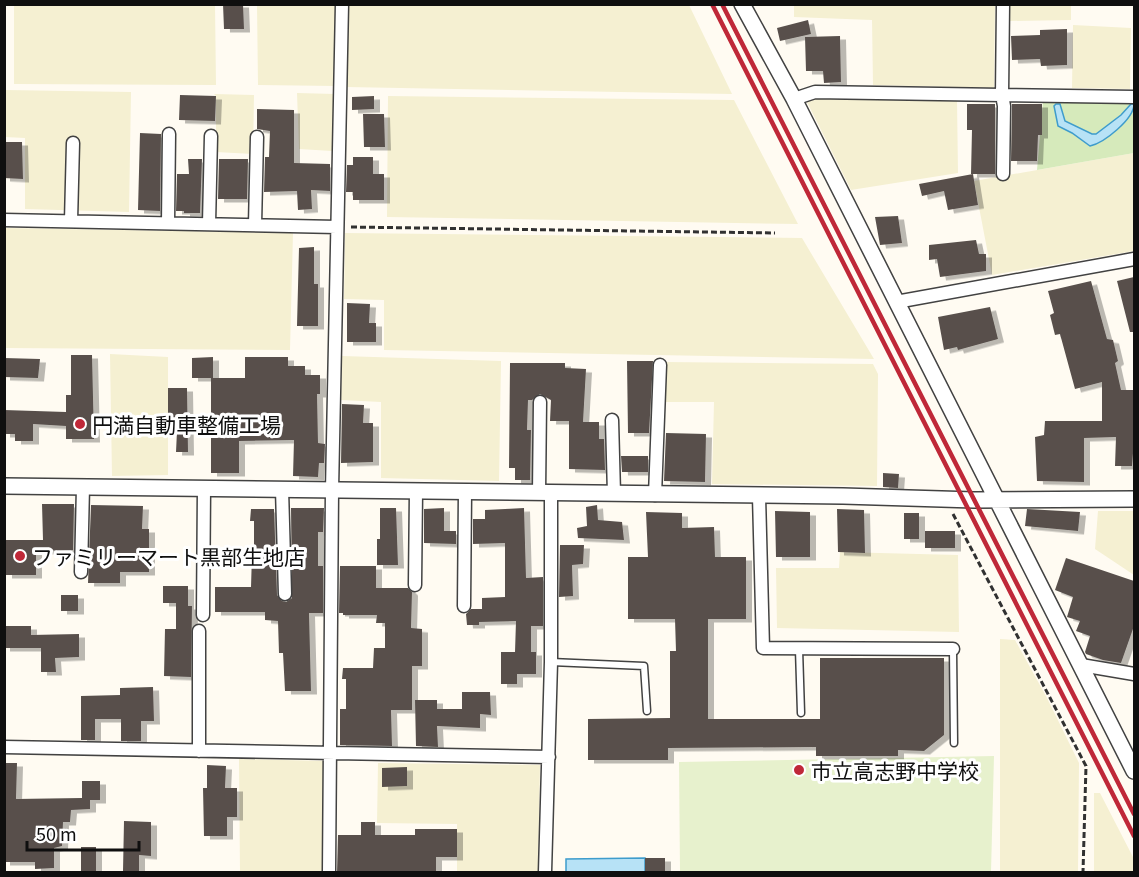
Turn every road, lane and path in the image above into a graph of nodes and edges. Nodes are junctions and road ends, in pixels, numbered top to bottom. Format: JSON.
{"nodes":[{"id":1,"x":342,"y":4,"type":"edge"},
{"id":2,"x":742,"y":4,"type":"edge"},
{"id":3,"x":1003,"y":4,"type":"edge"},
{"id":4,"x":1002,"y":95,"type":"junction"},
{"id":5,"x":1134,"y":97,"type":"edge"},
{"id":6,"x":794,"y":99,"type":"junction"},
{"id":7,"x":169,"y":134,"type":"dead end"},
{"id":8,"x":211,"y":136,"type":"dead end"},
{"id":9,"x":257,"y":137,"type":"dead end"},
{"id":10,"x":73,"y":143,"type":"dead end"},
{"id":11,"x":1003,"y":174,"type":"dead end"},
{"id":12,"x":4,"y":220,"type":"edge"},
{"id":13,"x":71,"y":221,"type":"junction"},
{"id":14,"x":168,"y":223,"type":"junction"},
{"id":15,"x":209,"y":224,"type":"junction"},
{"id":16,"x":255,"y":225,"type":"junction"},
{"id":17,"x":337,"y":227,"type":"junction"},
{"id":18,"x":775,"y":233,"type":"dead end"},
{"id":19,"x":1134,"y":259,"type":"edge"},
{"id":20,"x":896,"y":302,"type":"junction"},
{"id":21,"x":660,"y":365,"type":"dead end"},
{"id":22,"x":540,"y":402,"type":"dead end"},
{"id":23,"x":612,"y":420,"type":"dead end"},
{"id":24,"x":4,"y":486,"type":"edge"},
{"id":25,"x":83,"y":487,"type":"junction"},
{"id":26,"x":204,"y":488,"type":"junction"},
{"id":27,"x":282,"y":489,"type":"junction"},
{"id":28,"x":332,"y":490,"type":"junction"},
{"id":29,"x":416,"y":491,"type":"junction"},
{"id":30,"x":465,"y":492,"type":"junction"},
{"id":31,"x":545,"y":494,"type":"junction"},
{"id":32,"x":614,"y":494,"type":"junction"},
{"id":33,"x":655,"y":495,"type":"junction"},
{"id":34,"x":759,"y":496,"type":"junction"},
{"id":35,"x":996,"y":498,"type":"junction"},
{"id":36,"x":945,"y":499,"type":"junction"},
{"id":37,"x":1134,"y":499,"type":"edge"},
{"id":38,"x":81,"y":572,"type":"dead end"},
{"id":39,"x":415,"y":585,"type":"dead end"},
{"id":40,"x":285,"y":594,"type":"dead end"},
{"id":41,"x":464,"y":606,"type":"dead end"},
{"id":42,"x":203,"y":615,"type":"dead end"},
{"id":43,"x":199,"y":631,"type":"dead end"},
{"id":44,"x":799,"y":648,"type":"junction"},
{"id":45,"x":953,"y":649,"type":"joint"},
{"id":46,"x":551,"y":662,"type":"junction"},
{"id":47,"x":1081,"y":665,"type":"junction"},
{"id":48,"x":1134,"y":674,"type":"edge"},
{"id":49,"x":646,"y":711,"type":"dead end"},
{"id":50,"x":801,"y":713,"type":"dead end"},
{"id":51,"x":954,"y":743,"type":"dead end"},
{"id":52,"x":4,"y":747,"type":"edge"},
{"id":53,"x":199,"y":751,"type":"junction"},
{"id":54,"x":330,"y":754,"type":"junction"},
{"id":55,"x":549,"y":757,"type":"junction"},
{"id":56,"x":1134,"y":771,"type":"edge"},
{"id":57,"x":329,"y":873,"type":"edge"},
{"id":58,"x":545,"y":873,"type":"edge"},
{"id":59,"x":1083,"y":873,"type":"edge"}],
"edges":[{"from":1,"to":17,"type":"street"},
{"from":2,"to":6,"type":"street"},
{"from":3,"to":4,"type":"street"},
{"from":4,"to":5,"type":"street"},
{"from":4,"to":6,"type":"street"},
{"from":4,"to":11,"type":"street"},
{"from":6,"to":20,"type":"street"},
{"from":7,"to":14,"type":"street"},
{"from":8,"to":15,"type":"street"},
{"from":9,"to":16,"type":"street"},
{"from":10,"to":13,"type":"street"},
{"from":12,"to":13,"type":"street"},
{"from":13,"to":14,"type":"street"},
{"from":14,"to":15,"type":"street"},
{"from":15,"to":16,"type":"street"},
{"from":16,"to":17,"type":"street"},
{"from":17,"to":18,"type":"path"},
{"from":17,"to":28,"type":"street"},
{"from":19,"to":20,"type":"street"},
{"from":20,"to":35,"type":"street"},
{"from":21,"to":33,"type":"street"},
{"from":22,"to":31,"type":"street"},
{"from":23,"to":32,"type":"street"},
{"from":24,"to":25,"type":"street"},
{"from":25,"to":26,"type":"street"},
{"from":25,"to":38,"type":"street"},
{"from":26,"to":27,"type":"street"},
{"from":26,"to":42,"type":"street"},
{"from":27,"to":28,"type":"street"},
{"from":27,"to":40,"type":"street"},
{"from":28,"to":29,"type":"street"},
{"from":28,"to":54,"type":"street"},
{"from":29,"to":30,"type":"street"},
{"from":29,"to":39,"type":"street"},
{"from":30,"to":31,"type":"street"},
{"from":30,"to":41,"type":"street"},
{"from":31,"to":32,"type":"street"},
{"from":31,"to":46,"type":"street"},
{"from":32,"to":33,"type":"street"},
{"from":33,"to":34,"type":"street"},
{"from":34,"to":36,"type":"street"},
{"from":34,"to":44,"type":"street"},
{"from":35,"to":36,"type":"street"},
{"from":35,"to":37,"type":"street"},
{"from":35,"to":47,"type":"street"},
{"from":36,"to":59,"type":"path"},
{"from":43,"to":53,"type":"street"},
{"from":44,"to":45,"type":"street"},
{"from":44,"to":50,"type":"lane"},
{"from":45,"to":51,"type":"lane"},
{"from":46,"to":49,"type":"lane"},
{"from":46,"to":55,"type":"street"},
{"from":47,"to":48,"type":"street"},
{"from":47,"to":56,"type":"street"},
{"from":52,"to":53,"type":"street"},
{"from":53,"to":54,"type":"street"},
{"from":54,"to":55,"type":"street"},
{"from":54,"to":57,"type":"street"},
{"from":55,"to":58,"type":"street"}]}
